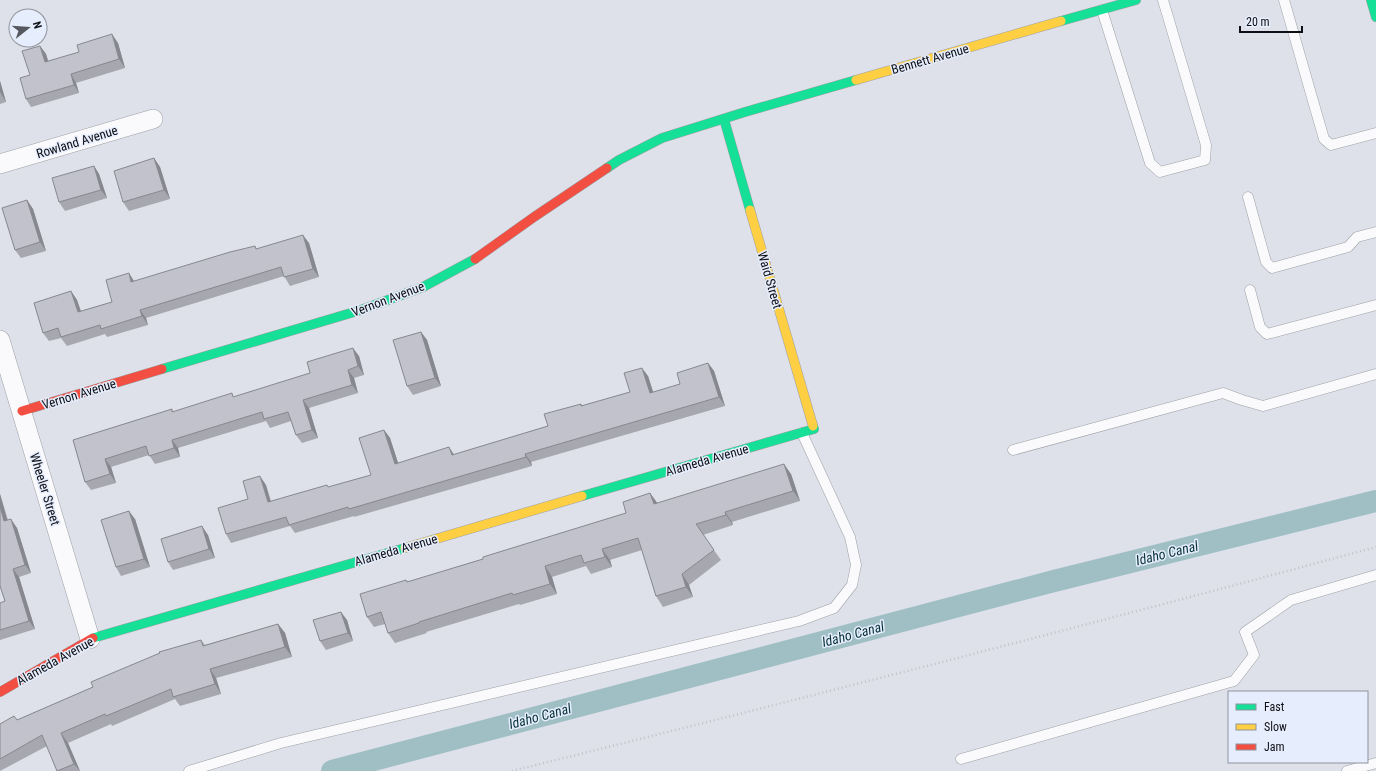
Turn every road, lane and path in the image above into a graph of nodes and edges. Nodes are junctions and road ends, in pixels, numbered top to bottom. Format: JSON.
{"nodes":[{"id":1,"x":1136,"y":0,"type":"edge"},
{"id":2,"x":1163,"y":0,"type":"edge"},
{"id":3,"x":1284,"y":0,"type":"edge"},
{"id":4,"x":1371,"y":0,"type":"edge"},
{"id":5,"x":1102,"y":10,"type":"junction"},
{"id":6,"x":1376,"y":17,"type":"edge"},
{"id":7,"x":153,"y":119,"type":"dead end"},
{"id":8,"x":724,"y":119,"type":"junction"},
{"id":9,"x":1376,"y":133,"type":"edge"},
{"id":10,"x":0,"y":164,"type":"edge"},
{"id":11,"x":1248,"y":197,"type":"dead end"},
{"id":12,"x":1376,"y":232,"type":"edge"},
{"id":13,"x":1250,"y":290,"type":"dead end"},
{"id":14,"x":1376,"y":305,"type":"edge"},
{"id":15,"x":0,"y":340,"type":"edge"},
{"id":16,"x":1376,"y":374,"type":"edge"},
{"id":17,"x":22,"y":411,"type":"junction"},
{"id":18,"x":802,"y":433,"type":"junction"},
{"id":19,"x":1013,"y":450,"type":"dead end"},
{"id":20,"x":1376,"y":546,"type":"edge"},
{"id":21,"x":1376,"y":575,"type":"edge"},
{"id":22,"x":90,"y":639,"type":"junction"},
{"id":23,"x":0,"y":692,"type":"edge"},
{"id":24,"x":961,"y":759,"type":"dead end"},
{"id":25,"x":1376,"y":763,"type":"edge"},
{"id":26,"x":189,"y":771,"type":"edge"},
{"id":27,"x":512,"y":771,"type":"edge"},
{"id":28,"x":1346,"y":771,"type":"edge"}],
"edges":[{"from":1,"to":5,"type":"street","name":"Bennett Avenue"},
{"from":2,"to":5,"type":"lane"},
{"from":3,"to":9,"type":"lane"},
{"from":4,"to":6,"type":"street"},
{"from":5,"to":8,"type":"street","name":"Bennett Avenue"},
{"from":7,"to":10,"type":"street","name":"Rowland Avenue"},
{"from":8,"to":17,"type":"street","name":"Vernon Avenue"},
{"from":8,"to":18,"type":"street","name":"Waid Street"},
{"from":11,"to":12,"type":"lane"},
{"from":13,"to":14,"type":"lane"},
{"from":15,"to":17,"type":"street","name":"Wheeler Street"},
{"from":16,"to":19,"type":"lane"},
{"from":17,"to":22,"type":"street","name":"Wheeler Street"},
{"from":18,"to":22,"type":"street","name":"Alameda Avenue"},
{"from":18,"to":26,"type":"lane"},
{"from":20,"to":27,"type":"path"},
{"from":21,"to":24,"type":"lane"},
{"from":22,"to":23,"type":"street","name":"Alameda Avenue"},
{"from":25,"to":28,"type":"lane"}]}
